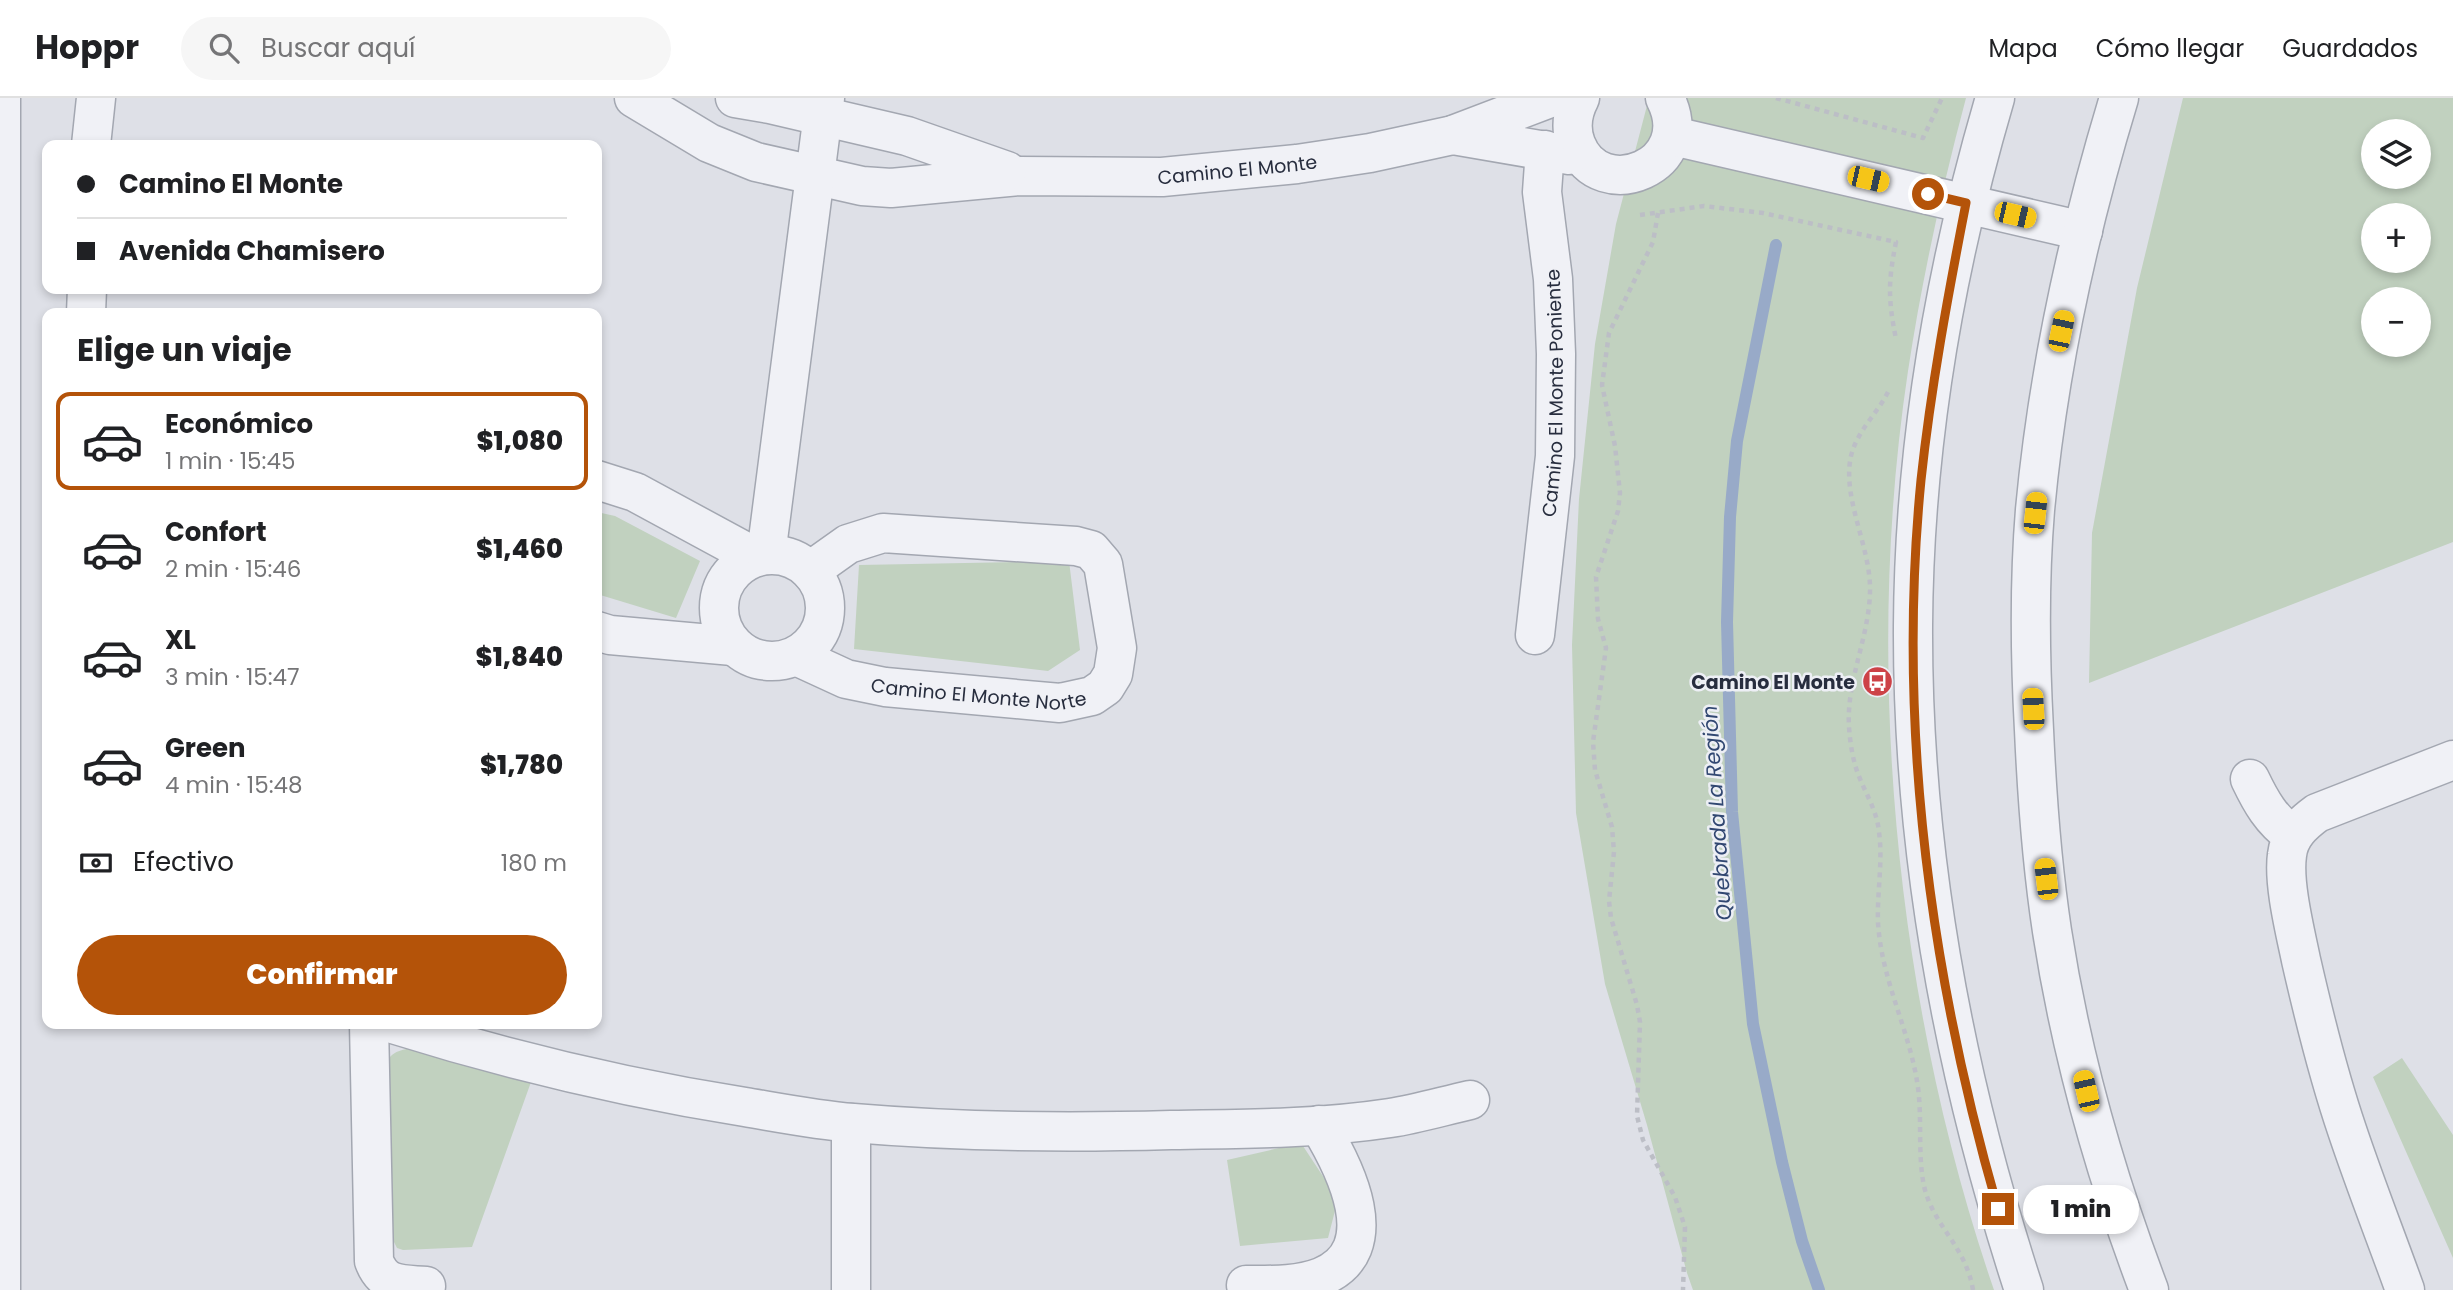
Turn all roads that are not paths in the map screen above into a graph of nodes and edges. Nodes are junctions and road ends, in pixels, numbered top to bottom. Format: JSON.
{"nodes":[{"id":1,"x":1,"y":98,"type":"edge"},
{"id":2,"x":96,"y":98,"type":"edge"},
{"id":3,"x":634,"y":98,"type":"edge"},
{"id":4,"x":735,"y":98,"type":"edge"},
{"id":5,"x":1550,"y":98,"type":"edge"},
{"id":6,"x":1580,"y":98,"type":"edge"},
{"id":7,"x":1665,"y":98,"type":"edge"},
{"id":8,"x":1995,"y":98,"type":"edge"},
{"id":9,"x":2119,"y":98,"type":"edge"},
{"id":10,"x":824,"y":107,"type":"edge"},
{"id":11,"x":1453,"y":135,"type":"junction"},
{"id":12,"x":1672,"y":136,"type":"junction"},
{"id":13,"x":92,"y":140,"type":"edge"},
{"id":14,"x":1545,"y":150,"type":"junction"},
{"id":15,"x":1586,"y":160,"type":"junction"},
{"id":16,"x":1019,"y":176,"type":"junction"},
{"id":17,"x":815,"y":177,"type":"junction"},
{"id":18,"x":1966,"y":203,"type":"junction"},
{"id":19,"x":2083,"y":231,"type":"junction"},
{"id":20,"x":602,"y":482,"type":"edge"},
{"id":21,"x":760,"y":556,"type":"junction"},
{"id":22,"x":810,"y":571,"type":"junction"},
{"id":23,"x":602,"y":633,"type":"edge"},
{"id":24,"x":1535,"y":635,"type":"dead end"},
{"id":25,"x":733,"y":646,"type":"junction"},
{"id":26,"x":796,"y":656,"type":"junction"},
{"id":27,"x":2453,"y":760,"type":"edge"},
{"id":28,"x":2250,"y":779,"type":"dead end"},
{"id":29,"x":2293,"y":836,"type":"junction"},
{"id":30,"x":369,"y":1029,"type":"edge"},
{"id":31,"x":410,"y":1029,"type":"edge"},
{"id":32,"x":1470,"y":1100,"type":"dead end"},
{"id":33,"x":851,"y":1123,"type":"junction"},
{"id":34,"x":1319,"y":1125,"type":"junction"},
{"id":35,"x":1246,"y":1285,"type":"dead end"},
{"id":36,"x":426,"y":1286,"type":"dead end"},
{"id":37,"x":1,"y":1290,"type":"edge"},
{"id":38,"x":851,"y":1290,"type":"edge"},
{"id":39,"x":2024,"y":1290,"type":"edge"},
{"id":40,"x":2149,"y":1290,"type":"edge"},
{"id":41,"x":2405,"y":1290,"type":"edge"}],
"edges":[{"from":1,"to":37,"type":"street"},
{"from":2,"to":13,"type":"street"},
{"from":3,"to":17,"type":"street","name":"Camino El Monte"},
{"from":4,"to":10,"type":"street","name":"Camino El Monte"},
{"from":5,"to":11,"type":"street","name":"Camino El Monte"},
{"from":6,"to":15,"type":"street"},
{"from":7,"to":12,"type":"street"},
{"from":8,"to":18,"type":"street"},
{"from":9,"to":19,"type":"street"},
{"from":10,"to":16,"type":"street","name":"Camino El Monte"},
{"from":10,"to":17,"type":"street"},
{"from":11,"to":14,"type":"street","name":"Camino El Monte"},
{"from":11,"to":16,"type":"street","name":"Camino El Monte"},
{"from":12,"to":15,"type":"street","name":"Camino El Monte"},
{"from":12,"to":18,"type":"street"},
{"from":14,"to":15,"type":"street","name":"Camino El Monte"},
{"from":14,"to":24,"type":"street","name":"Camino El Monte Poniente"},
{"from":16,"to":17,"type":"street","name":"Camino El Monte"},
{"from":17,"to":21,"type":"street"},
{"from":18,"to":19,"type":"street"},
{"from":18,"to":39,"type":"street"},
{"from":19,"to":40,"type":"street"},
{"from":20,"to":21,"type":"street"},
{"from":21,"to":22,"type":"street"},
{"from":21,"to":25,"type":"street"},
{"from":22,"to":26,"type":"street"},
{"from":22,"to":26,"type":"street","name":"Camino El Monte Norte"},
{"from":23,"to":25,"type":"street"},
{"from":25,"to":26,"type":"street"},
{"from":27,"to":29,"type":"street"},
{"from":28,"to":29,"type":"street"},
{"from":29,"to":41,"type":"street"},
{"from":30,"to":36,"type":"street"},
{"from":31,"to":33,"type":"street"},
{"from":32,"to":34,"type":"street"},
{"from":33,"to":34,"type":"street"},
{"from":33,"to":38,"type":"street"},
{"from":34,"to":35,"type":"street"}]}
